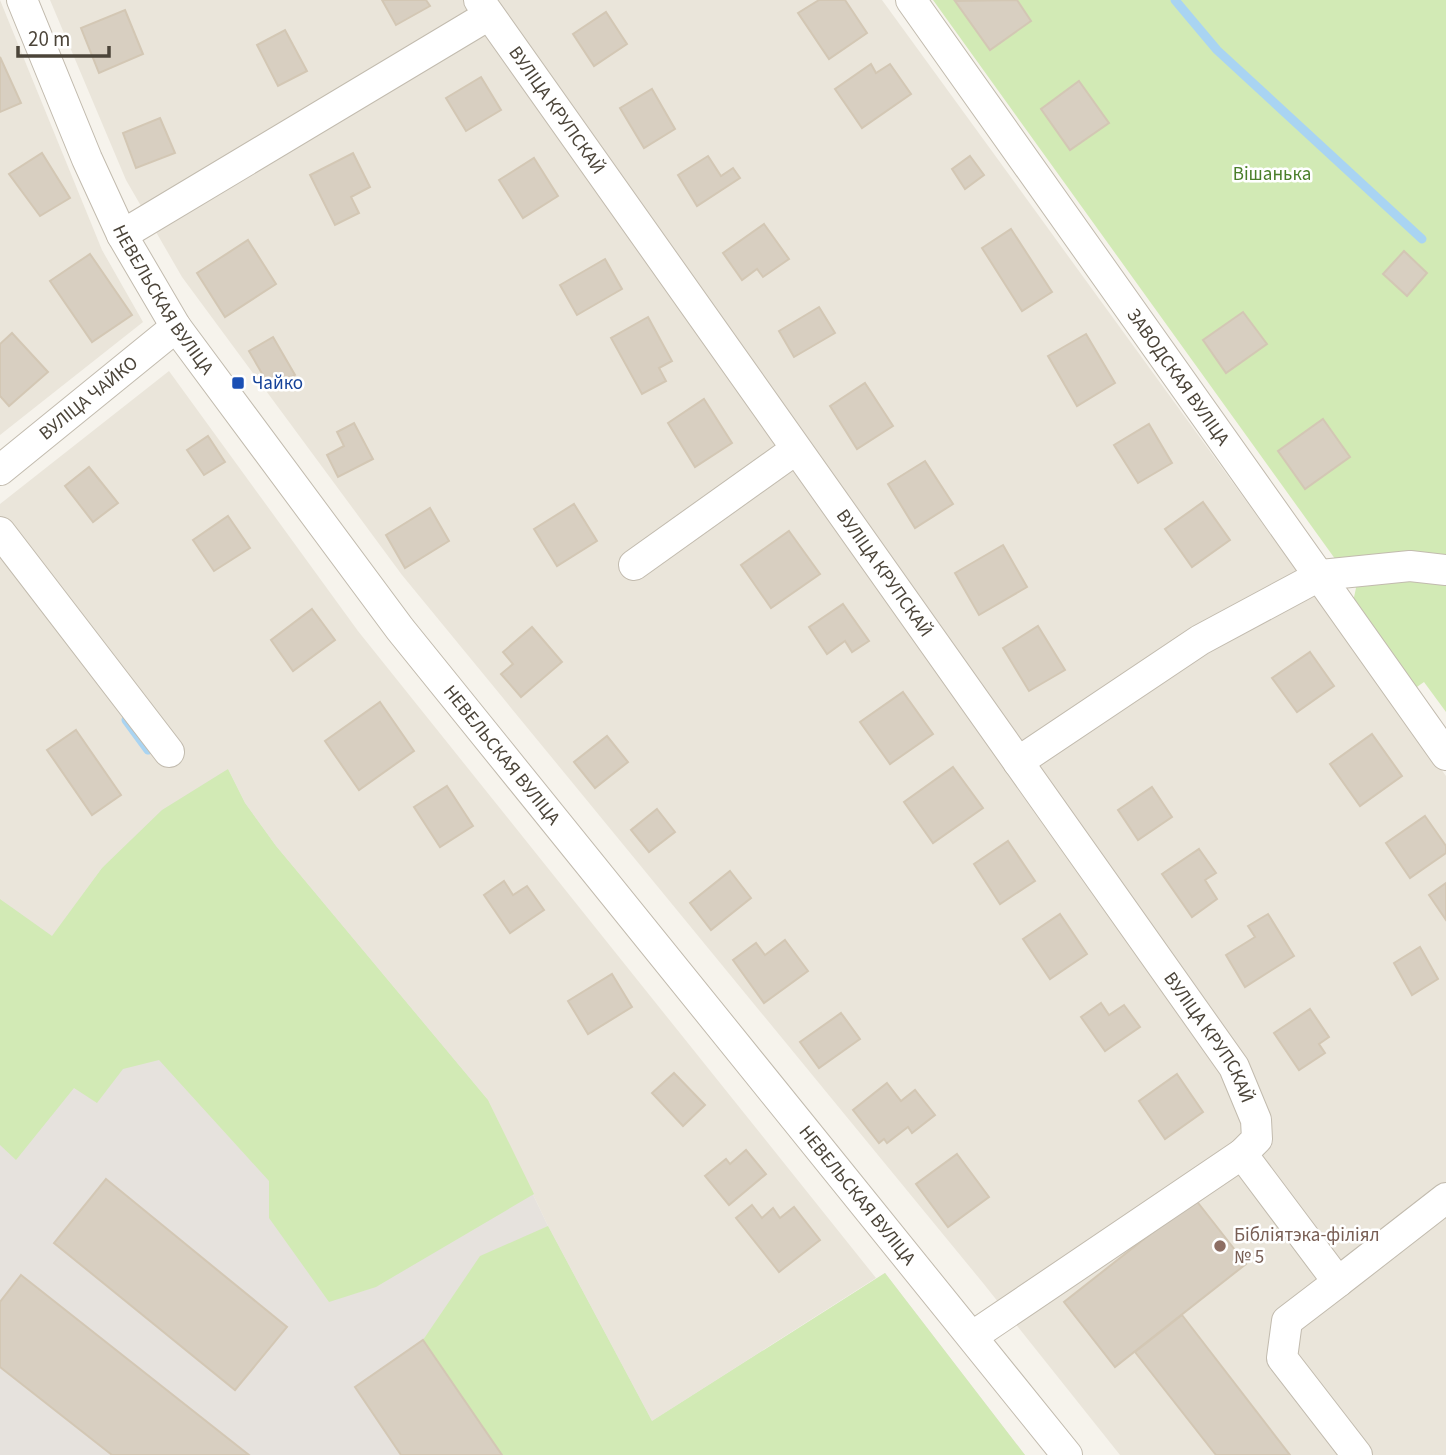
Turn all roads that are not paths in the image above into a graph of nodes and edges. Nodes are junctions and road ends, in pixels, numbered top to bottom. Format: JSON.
{"nodes":[{"id":1,"x":22,"y":0,"type":"edge"},
{"id":2,"x":911,"y":0,"type":"edge"},
{"id":3,"x":484,"y":7,"type":"edge"},
{"id":4,"x":122,"y":235,"type":"junction"},
{"id":5,"x":176,"y":327,"type":"junction"},
{"id":6,"x":795,"y":450,"type":"junction"},
{"id":7,"x":0,"y":470,"type":"edge"},
{"id":8,"x":0,"y":532,"type":"edge"},
{"id":9,"x":634,"y":565,"type":"dead end"},
{"id":10,"x":1446,"y":570,"type":"edge"},
{"id":11,"x":1321,"y":575,"type":"junction"},
{"id":12,"x":169,"y":752,"type":"dead end"},
{"id":13,"x":1446,"y":755,"type":"edge"},
{"id":14,"x":1018,"y":762,"type":"junction"},
{"id":15,"x":1242,"y":1154,"type":"junction"},
{"id":16,"x":1446,"y":1198,"type":"edge"},
{"id":17,"x":1338,"y":1282,"type":"junction"},
{"id":18,"x":973,"y":1336,"type":"junction"},
{"id":19,"x":1068,"y":1455,"type":"edge"},
{"id":20,"x":1357,"y":1455,"type":"edge"}],
"edges":[{"from":1,"to":4,"type":"street","name":"НЕВЕЛЬСКАЯ ВУЛІЦА"},
{"from":2,"to":11,"type":"street","name":"ЗАВОДСКАЯ ВУЛІЦА"},
{"from":3,"to":4,"type":"street"},
{"from":3,"to":6,"type":"street","name":"ВУЛІЦА КРУПСКАЙ"},
{"from":4,"to":5,"type":"street","name":"НЕВЕЛЬСКАЯ ВУЛІЦА"},
{"from":5,"to":7,"type":"street","name":"ВУЛІЦА ЧАЙКО"},
{"from":5,"to":18,"type":"street","name":"НЕВЕЛЬСКАЯ ВУЛІЦА"},
{"from":6,"to":9,"type":"street"},
{"from":6,"to":14,"type":"street","name":"ВУЛІЦА КРУПСКАЙ"},
{"from":8,"to":12,"type":"street"},
{"from":10,"to":11,"type":"street"},
{"from":11,"to":13,"type":"street","name":"ЗАВОДСКАЯ ВУЛІЦА"},
{"from":11,"to":14,"type":"street"},
{"from":14,"to":15,"type":"street","name":"ВУЛІЦА КРУПСКАЙ"},
{"from":15,"to":17,"type":"street"},
{"from":15,"to":18,"type":"street"},
{"from":16,"to":17,"type":"street"},
{"from":17,"to":20,"type":"street"},
{"from":18,"to":19,"type":"street","name":"НЕВЕЛЬСКАЯ ВУЛІЦА"}]}
